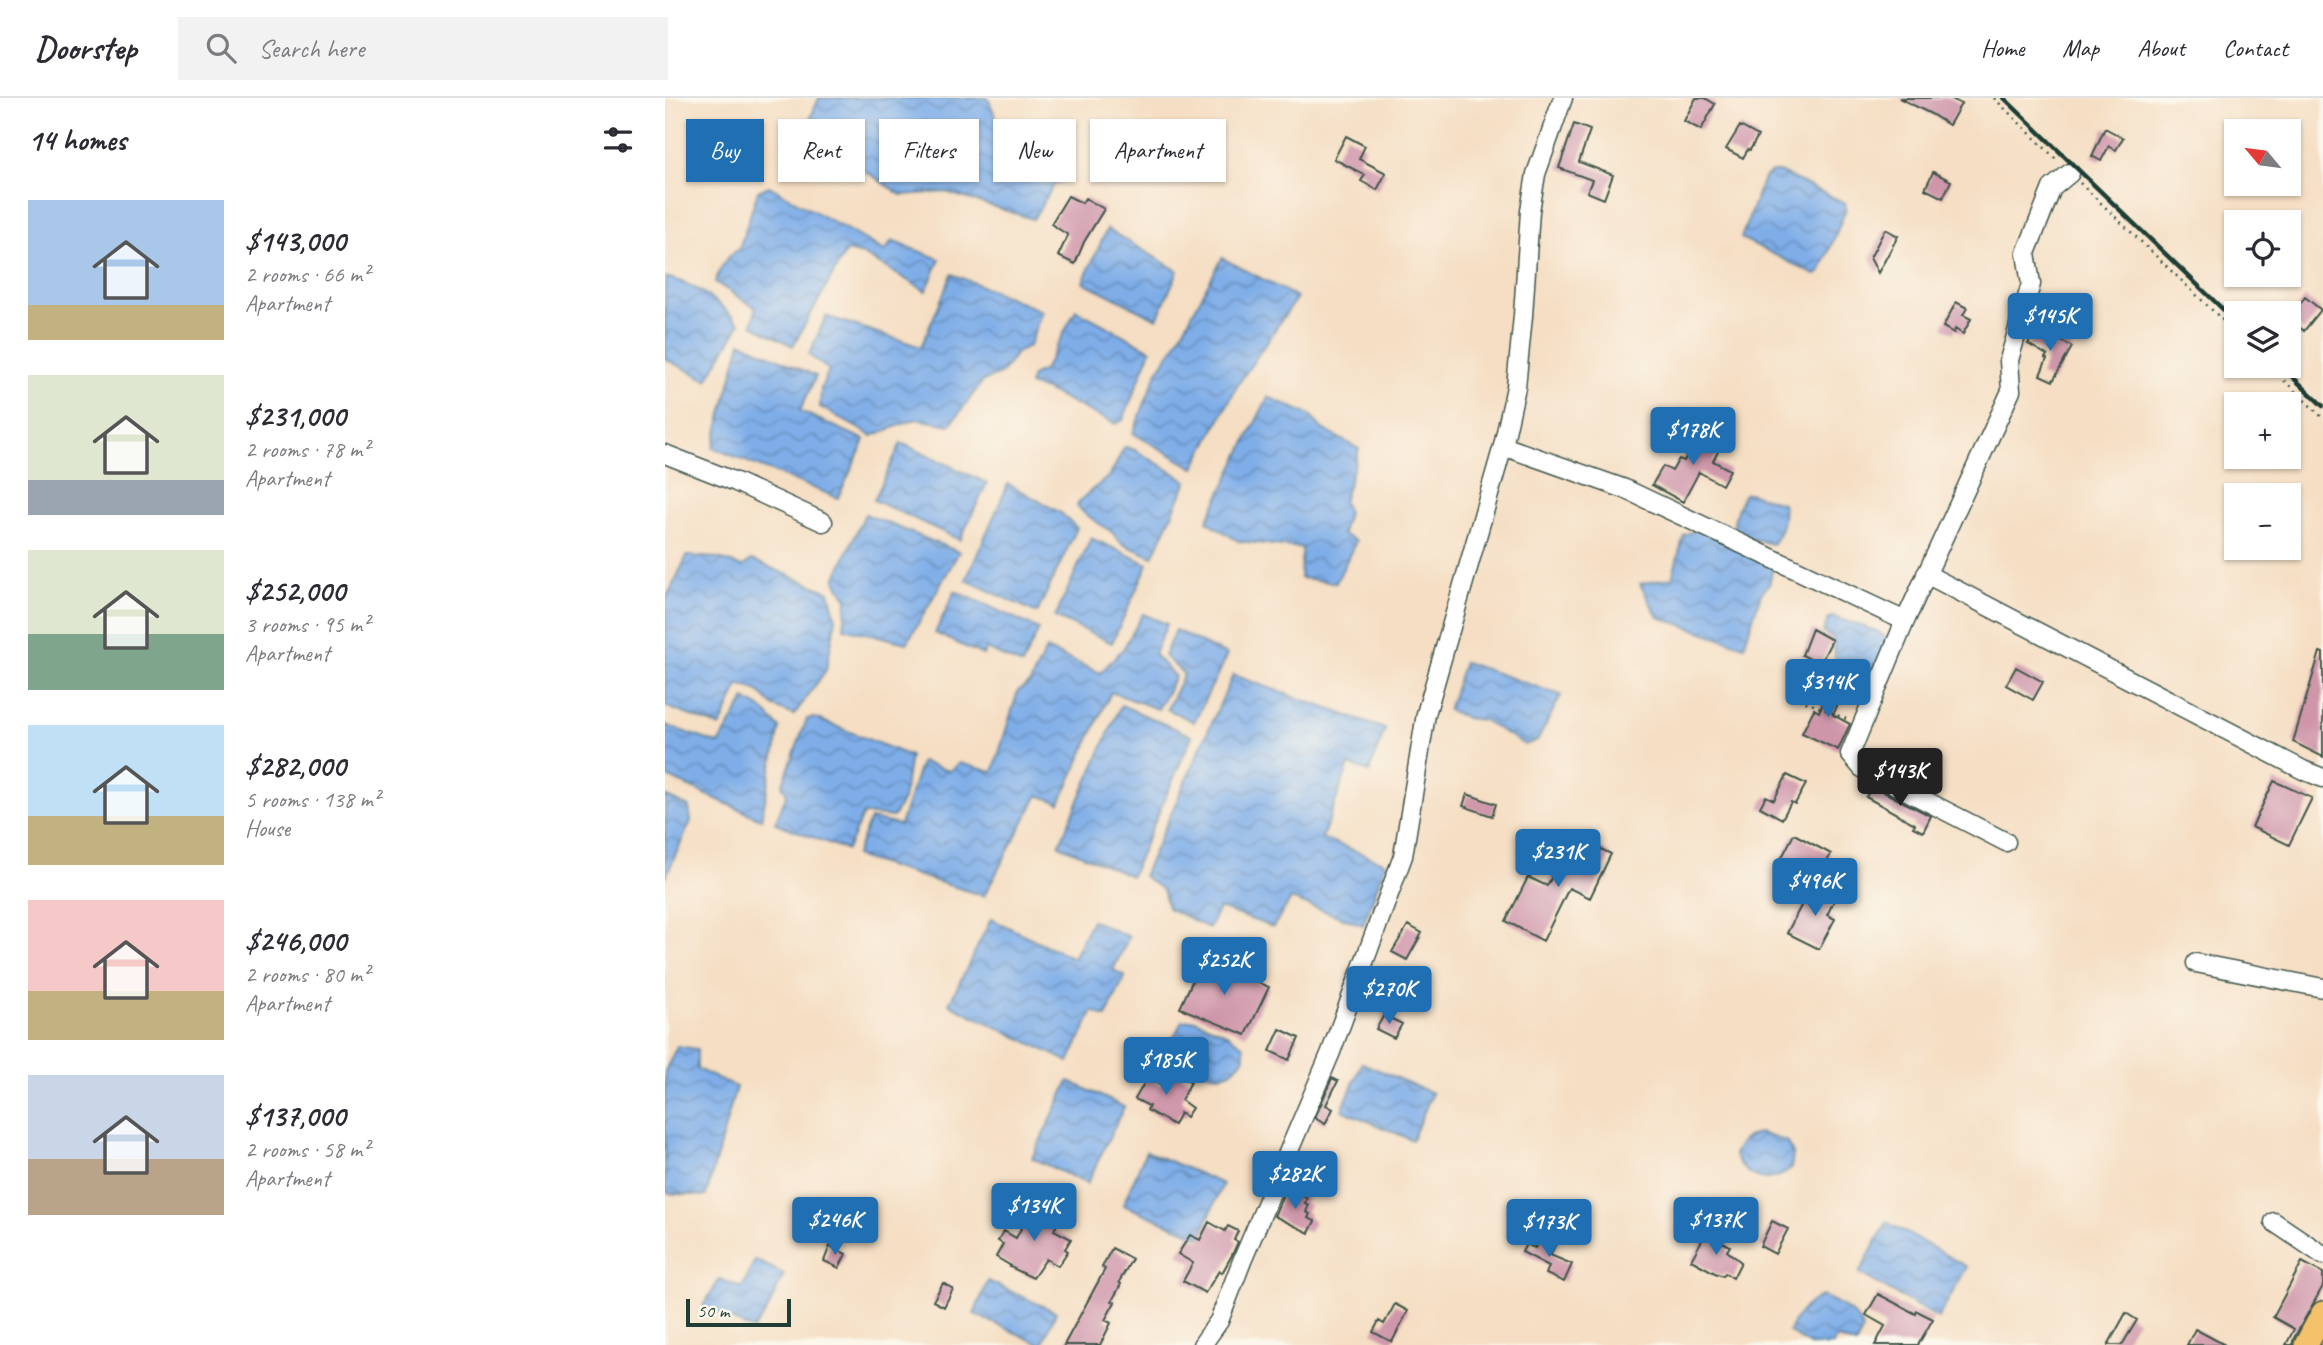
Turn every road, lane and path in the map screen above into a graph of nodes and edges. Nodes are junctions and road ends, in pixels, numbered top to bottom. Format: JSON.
{"nodes":[{"id":1,"x":1563,"y":98,"type":"edge"},
{"id":2,"x":1994,"y":98,"type":"edge"},
{"id":3,"x":2070,"y":173,"type":"junction"},
{"id":4,"x":2224,"y":321,"type":"edge"},
{"id":5,"x":2281,"y":378,"type":"edge"},
{"id":6,"x":2323,"y":418,"type":"edge"},
{"id":7,"x":1503,"y":446,"type":"junction"},
{"id":8,"x":665,"y":454,"type":"edge"},
{"id":9,"x":823,"y":522,"type":"dead end"},
{"id":10,"x":1926,"y":574,"type":"junction"},
{"id":11,"x":1905,"y":621,"type":"junction"},
{"id":12,"x":1799,"y":699,"type":"dead end"},
{"id":13,"x":1861,"y":725,"type":"junction"},
{"id":14,"x":2323,"y":778,"type":"edge"},
{"id":15,"x":2006,"y":842,"type":"dead end"},
{"id":16,"x":2196,"y":963,"type":"dead end"},
{"id":17,"x":2323,"y":988,"type":"edge"},
{"id":18,"x":2274,"y":1222,"type":"dead end"},
{"id":19,"x":2323,"y":1255,"type":"edge"},
{"id":20,"x":2323,"y":1313,"type":"edge"},
{"id":21,"x":1202,"y":1345,"type":"edge"},
{"id":22,"x":2306,"y":1345,"type":"edge"}],
"edges":[{"from":1,"to":7,"type":"street"},
{"from":2,"to":3,"type":"path"},
{"from":3,"to":4,"type":"path"},
{"from":3,"to":10,"type":"street"},
{"from":5,"to":6,"type":"path"},
{"from":7,"to":11,"type":"street"},
{"from":7,"to":21,"type":"street"},
{"from":8,"to":9,"type":"street"},
{"from":10,"to":11,"type":"street"},
{"from":10,"to":14,"type":"street"},
{"from":11,"to":13,"type":"street"},
{"from":12,"to":13,"type":"path"},
{"from":13,"to":15,"type":"street"},
{"from":16,"to":17,"type":"street"},
{"from":18,"to":19,"type":"street"},
{"from":20,"to":22,"type":"main road"}]}
